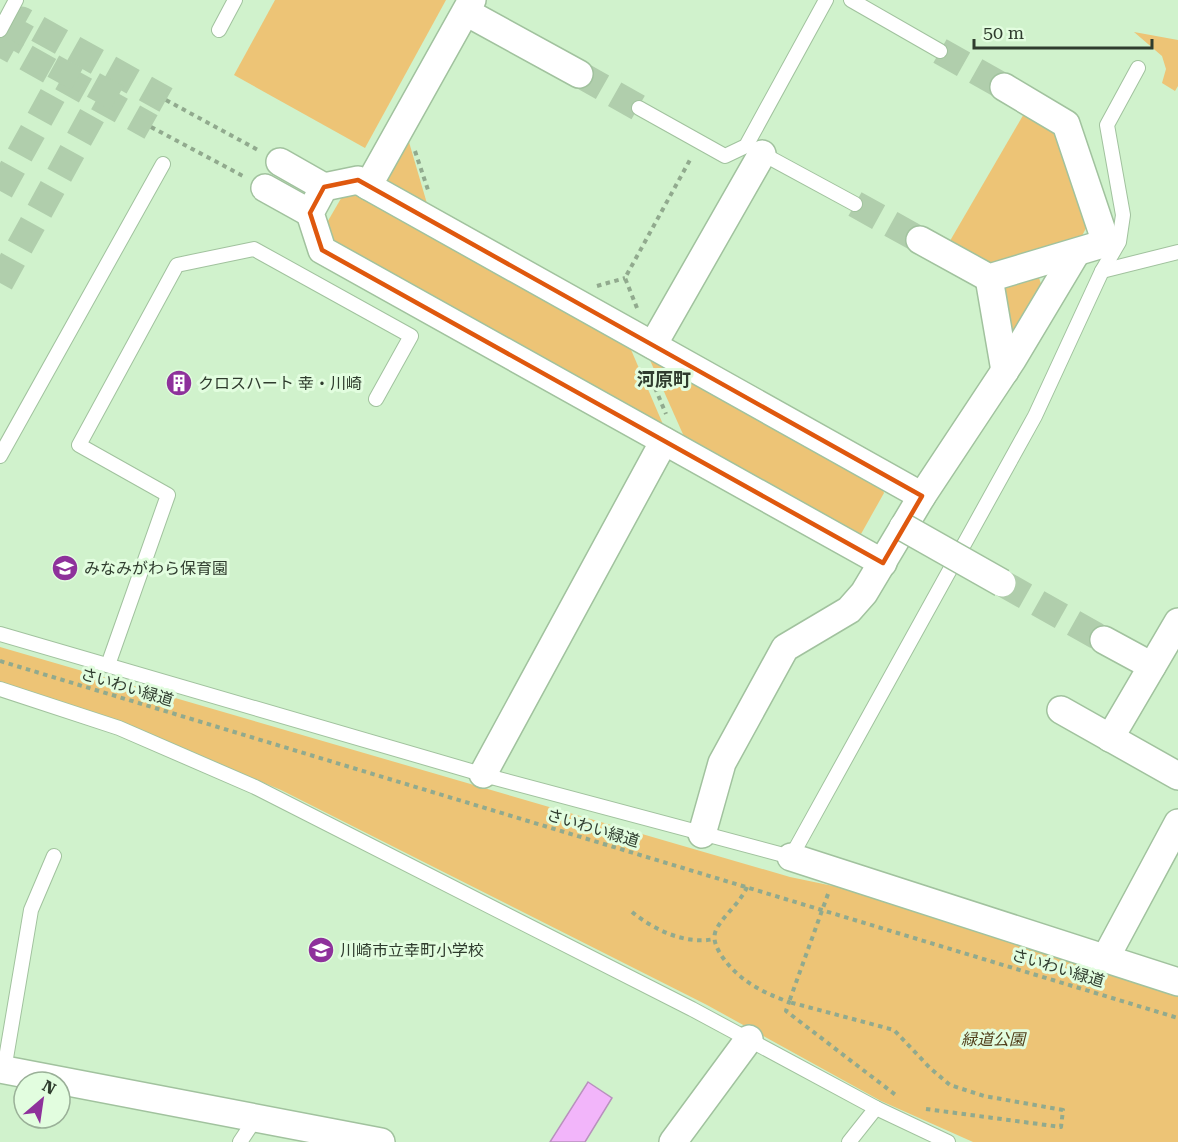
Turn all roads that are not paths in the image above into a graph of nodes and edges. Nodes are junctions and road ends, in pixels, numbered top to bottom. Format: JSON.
{"nodes":[{"id":1,"x":16,"y":0,"type":"edge"},
{"id":2,"x":235,"y":0,"type":"edge"},
{"id":3,"x":826,"y":0,"type":"edge"},
{"id":4,"x":851,"y":0,"type":"edge"},
{"id":5,"x":469,"y":6,"type":"edge"},
{"id":6,"x":0,"y":30,"type":"edge"},
{"id":7,"x":219,"y":30,"type":"dead end"},
{"id":8,"x":940,"y":51,"type":"tunnel mouth"},
{"id":9,"x":1138,"y":68,"type":"dead end"},
{"id":10,"x":579,"y":74,"type":"tunnel mouth"},
{"id":11,"x":1004,"y":87,"type":"tunnel mouth"},
{"id":12,"x":639,"y":108,"type":"tunnel mouth"},
{"id":13,"x":754,"y":150,"type":"junction"},
{"id":14,"x":280,"y":162,"type":"road end"},
{"id":15,"x":163,"y":164,"type":"dead end"},
{"id":16,"x":368,"y":186,"type":"junction"},
{"id":17,"x":324,"y":187,"type":"junction"},
{"id":18,"x":265,"y":188,"type":"road end"},
{"id":19,"x":855,"y":204,"type":"tunnel mouth"},
{"id":20,"x":310,"y":213,"type":"junction"},
{"id":21,"x":920,"y":240,"type":"tunnel mouth"},
{"id":22,"x":1178,"y":252,"type":"edge"},
{"id":23,"x":1076,"y":253,"type":"junction"},
{"id":24,"x":1102,"y":271,"type":"junction"},
{"id":25,"x":989,"y":278,"type":"junction"},
{"id":26,"x":643,"y":339,"type":"junction"},
{"id":27,"x":1005,"y":371,"type":"junction"},
{"id":28,"x":376,"y":399,"type":"dead end"},
{"id":29,"x":673,"y":446,"type":"junction"},
{"id":30,"x":0,"y":456,"type":"edge"},
{"id":31,"x":922,"y":496,"type":"junction"},
{"id":32,"x":903,"y":527,"type":"junction"},
{"id":33,"x":883,"y":563,"type":"junction"},
{"id":34,"x":1002,"y":583,"type":"tunnel mouth"},
{"id":35,"x":1178,"y":622,"type":"edge"},
{"id":36,"x":0,"y":634,"type":"edge"},
{"id":37,"x":1104,"y":640,"type":"tunnel mouth"},
{"id":38,"x":108,"y":665,"type":"junction"},
{"id":39,"x":1152,"y":666,"type":"junction"},
{"id":40,"x":0,"y":689,"type":"edge"},
{"id":41,"x":1061,"y":710,"type":"dead end"},
{"id":42,"x":1110,"y":738,"type":"junction"},
{"id":43,"x":483,"y":774,"type":"junction"},
{"id":44,"x":1178,"y":776,"type":"edge"},
{"id":45,"x":1178,"y":823,"type":"edge"},
{"id":46,"x":702,"y":834,"type":"junction"},
{"id":47,"x":54,"y":856,"type":"dead end"},
{"id":48,"x":791,"y":857,"type":"junction"},
{"id":49,"x":1105,"y":959,"type":"junction"},
{"id":50,"x":1178,"y":982,"type":"edge"},
{"id":51,"x":749,"y":1040,"type":"junction"},
{"id":52,"x":2,"y":1069,"type":"edge"},
{"id":53,"x":876,"y":1108,"type":"junction"},
{"id":54,"x":255,"y":1118,"type":"junction"},
{"id":55,"x":240,"y":1142,"type":"edge"},
{"id":56,"x":381,"y":1142,"type":"edge"},
{"id":57,"x":673,"y":1142,"type":"edge"},
{"id":58,"x":849,"y":1142,"type":"edge"},
{"id":59,"x":948,"y":1142,"type":"edge"}],
"edges":[{"from":1,"to":6,"type":"lane"},
{"from":2,"to":7,"type":"lane"},
{"from":3,"to":13,"type":"lane"},
{"from":4,"to":8,"type":"lane"},
{"from":5,"to":10,"type":"street"},
{"from":5,"to":16,"type":"street"},
{"from":9,"to":24,"type":"lane"},
{"from":11,"to":23,"type":"street"},
{"from":12,"to":13,"type":"lane"},
{"from":13,"to":19,"type":"lane"},
{"from":13,"to":26,"type":"street"},
{"from":14,"to":17,"type":"street"},
{"from":15,"to":30,"type":"lane"},
{"from":16,"to":17,"type":"street"},
{"from":16,"to":26,"type":"street"},
{"from":17,"to":20,"type":"street"},
{"from":18,"to":20,"type":"street"},
{"from":20,"to":29,"type":"street"},
{"from":21,"to":25,"type":"street"},
{"from":22,"to":24,"type":"lane"},
{"from":23,"to":25,"type":"street"},
{"from":23,"to":27,"type":"street"},
{"from":24,"to":48,"type":"lane"},
{"from":25,"to":27,"type":"street"},
{"from":26,"to":31,"type":"street"},
{"from":27,"to":31,"type":"street"},
{"from":28,"to":38,"type":"lane"},
{"from":29,"to":33,"type":"street"},
{"from":29,"to":43,"type":"street"},
{"from":31,"to":32,"type":"street"},
{"from":32,"to":33,"type":"street"},
{"from":32,"to":34,"type":"street","bridge":true},
{"from":33,"to":46,"type":"street"},
{"from":35,"to":39,"type":"street"},
{"from":36,"to":38,"type":"lane"},
{"from":37,"to":39,"type":"street"},
{"from":38,"to":43,"type":"lane"},
{"from":39,"to":42,"type":"street"},
{"from":40,"to":51,"type":"lane"},
{"from":41,"to":42,"type":"street"},
{"from":42,"to":44,"type":"street"},
{"from":43,"to":46,"type":"lane"},
{"from":45,"to":49,"type":"street"},
{"from":46,"to":48,"type":"lane"},
{"from":47,"to":52,"type":"lane"},
{"from":48,"to":49,"type":"street"},
{"from":49,"to":50,"type":"street"},
{"from":51,"to":53,"type":"lane"},
{"from":51,"to":57,"type":"street"},
{"from":52,"to":54,"type":"street"},
{"from":53,"to":58,"type":"lane"},
{"from":53,"to":59,"type":"lane"},
{"from":54,"to":55,"type":"lane"},
{"from":54,"to":56,"type":"street"}]}
